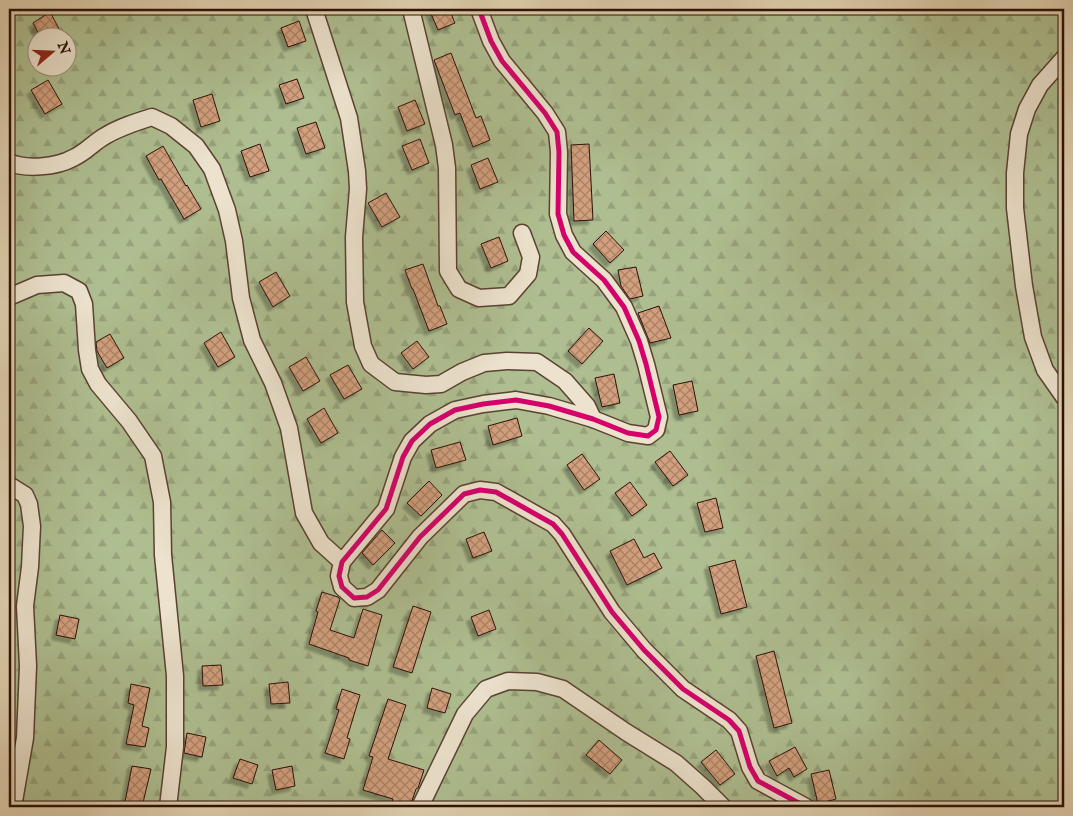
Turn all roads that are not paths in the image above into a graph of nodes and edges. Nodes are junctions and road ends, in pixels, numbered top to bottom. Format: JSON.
{"nodes":[{"id":1,"x":314,"y":9,"type":"edge"},
{"id":2,"x":411,"y":9,"type":"edge"},
{"id":3,"x":479,"y":9,"type":"edge"},
{"id":4,"x":1064,"y":58,"type":"edge"},
{"id":5,"x":9,"y":162,"type":"edge"},
{"id":6,"x":522,"y":233,"type":"dead end"},
{"id":7,"x":9,"y":297,"type":"edge"},
{"id":8,"x":1064,"y":397,"type":"edge"},
{"id":9,"x":593,"y":419,"type":"junction"},
{"id":10,"x":9,"y":485,"type":"edge"},
{"id":11,"x":342,"y":562,"type":"junction"},
{"id":12,"x":13,"y":807,"type":"edge"},
{"id":13,"x":168,"y":807,"type":"edge"},
{"id":14,"x":420,"y":807,"type":"edge"},
{"id":15,"x":723,"y":807,"type":"edge"},
{"id":16,"x":806,"y":807,"type":"edge"}],
"edges":[{"from":1,"to":9,"type":"street"},
{"from":2,"to":6,"type":"street"},
{"from":3,"to":9,"type":"street"},
{"from":4,"to":8,"type":"street"},
{"from":5,"to":11,"type":"street"},
{"from":7,"to":13,"type":"street"},
{"from":9,"to":11,"type":"street"},
{"from":10,"to":12,"type":"street"},
{"from":11,"to":16,"type":"street"},
{"from":14,"to":15,"type":"street"}]}
